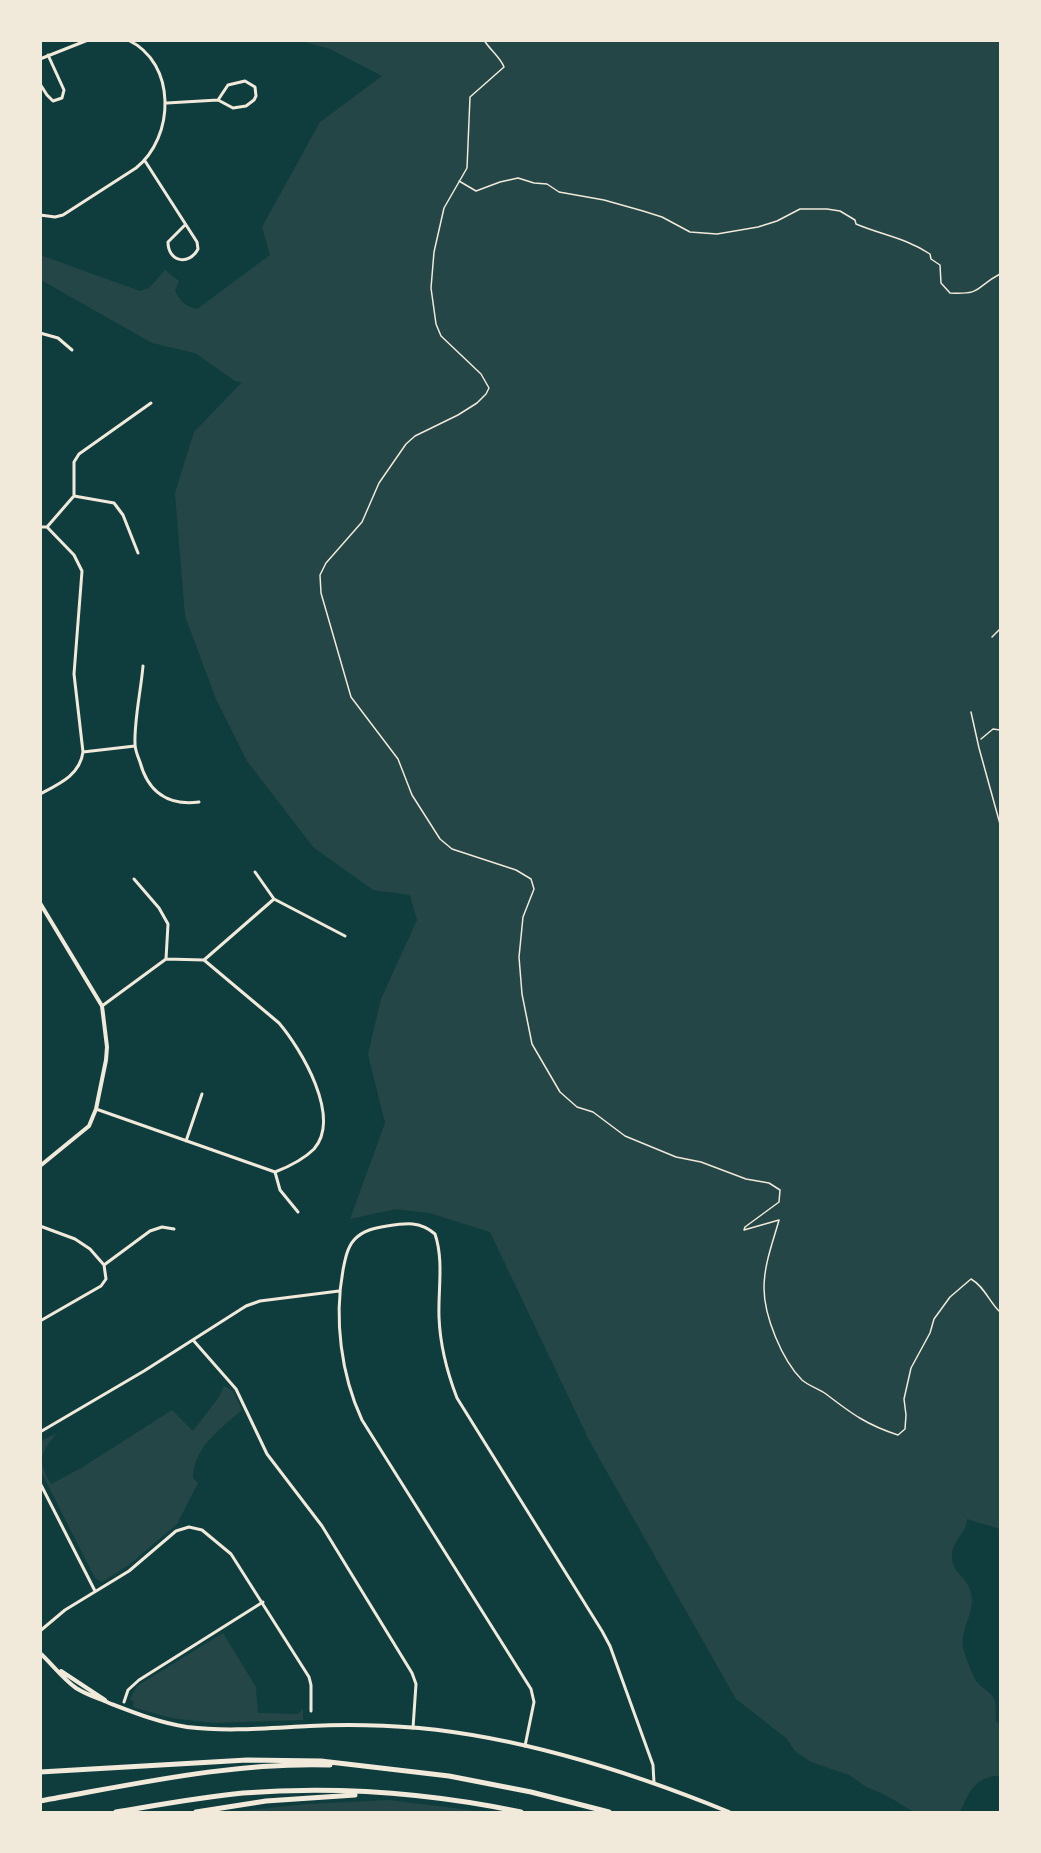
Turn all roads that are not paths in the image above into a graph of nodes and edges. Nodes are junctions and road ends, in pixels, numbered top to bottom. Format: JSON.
{"nodes":[{"id":1,"x":88,"y":40,"type":"edge"},
{"id":2,"x":128,"y":40,"type":"edge"},
{"id":3,"x":48,"y":55,"type":"junction"},
{"id":4,"x":40,"y":59,"type":"edge"},
{"id":5,"x":40,"y":84,"type":"edge"},
{"id":6,"x":218,"y":100,"type":"junction"},
{"id":7,"x":166,"y":103,"type":"junction"},
{"id":8,"x":145,"y":161,"type":"junction"},
{"id":9,"x":40,"y":215,"type":"edge"},
{"id":10,"x":185,"y":225,"type":"junction"},
{"id":11,"x":40,"y":333,"type":"edge"},
{"id":12,"x":72,"y":350,"type":"dead end"},
{"id":13,"x":151,"y":403,"type":"dead end"},
{"id":14,"x":74,"y":496,"type":"junction"},
{"id":15,"x":40,"y":527,"type":"edge"},
{"id":16,"x":48,"y":527,"type":"junction"},
{"id":17,"x":138,"y":553,"type":"dead end"},
{"id":18,"x":143,"y":666,"type":"dead end"},
{"id":19,"x":971,"y":712,"type":"dead end"},
{"id":20,"x":135,"y":746,"type":"junction"},
{"id":21,"x":83,"y":752,"type":"junction"},
{"id":22,"x":40,"y":794,"type":"edge"},
{"id":23,"x":199,"y":802,"type":"dead end"},
{"id":24,"x":1000,"y":824,"type":"edge"},
{"id":25,"x":255,"y":872,"type":"dead end"},
{"id":26,"x":134,"y":879,"type":"dead end"},
{"id":27,"x":274,"y":899,"type":"junction"},
{"id":28,"x":40,"y":903,"type":"edge"},
{"id":29,"x":345,"y":936,"type":"dead end"},
{"id":30,"x":166,"y":959,"type":"junction"},
{"id":31,"x":204,"y":960,"type":"junction"},
{"id":32,"x":102,"y":1006,"type":"junction"},
{"id":33,"x":202,"y":1094,"type":"dead end"},
{"id":34,"x":96,"y":1109,"type":"junction"},
{"id":35,"x":186,"y":1141,"type":"junction"},
{"id":36,"x":40,"y":1166,"type":"edge"},
{"id":37,"x":274,"y":1172,"type":"junction"},
{"id":38,"x":298,"y":1212,"type":"dead end"},
{"id":39,"x":40,"y":1226,"type":"edge"},
{"id":40,"x":174,"y":1229,"type":"dead end"},
{"id":41,"x":104,"y":1265,"type":"junction"},
{"id":42,"x":339,"y":1291,"type":"junction"},
{"id":43,"x":40,"y":1321,"type":"edge"},
{"id":44,"x":193,"y":1340,"type":"junction"},
{"id":45,"x":40,"y":1432,"type":"edge"},
{"id":46,"x":40,"y":1483,"type":"edge"},
{"id":47,"x":95,"y":1591,"type":"junction"},
{"id":48,"x":263,"y":1602,"type":"junction"},
{"id":49,"x":40,"y":1631,"type":"edge"},
{"id":50,"x":40,"y":1653,"type":"edge"},
{"id":51,"x":124,"y":1702,"type":"dead end"},
{"id":52,"x":311,"y":1711,"type":"dead end"},
{"id":53,"x":413,"y":1728,"type":"junction"},
{"id":54,"x":525,"y":1746,"type":"junction"},
{"id":55,"x":388,"y":1769,"type":"junction"},
{"id":56,"x":40,"y":1772,"type":"edge"},
{"id":57,"x":654,"y":1783,"type":"junction"},
{"id":58,"x":392,"y":1793,"type":"junction"},
{"id":59,"x":40,"y":1801,"type":"edge"},
{"id":60,"x":116,"y":1812,"type":"edge"},
{"id":61,"x":196,"y":1812,"type":"edge"},
{"id":62,"x":521,"y":1812,"type":"edge"},
{"id":63,"x":609,"y":1812,"type":"edge"},
{"id":64,"x":729,"y":1812,"type":"edge"}],
"edges":[{"from":1,"to":3,"type":"street"},
{"from":2,"to":7,"type":"street"},
{"from":3,"to":4,"type":"street"},
{"from":3,"to":5,"type":"street"},
{"from":6,"to":6,"type":"street"},
{"from":6,"to":7,"type":"street"},
{"from":7,"to":8,"type":"street"},
{"from":8,"to":9,"type":"street"},
{"from":8,"to":10,"type":"street"},
{"from":10,"to":10,"type":"street"},
{"from":11,"to":12,"type":"street"},
{"from":13,"to":14,"type":"street"},
{"from":14,"to":16,"type":"street"},
{"from":14,"to":17,"type":"street"},
{"from":15,"to":16,"type":"street"},
{"from":16,"to":21,"type":"street"},
{"from":18,"to":20,"type":"street"},
{"from":19,"to":24,"type":"lane"},
{"from":20,"to":21,"type":"street"},
{"from":20,"to":23,"type":"street"},
{"from":21,"to":22,"type":"street"},
{"from":25,"to":27,"type":"street"},
{"from":26,"to":30,"type":"street"},
{"from":27,"to":29,"type":"street"},
{"from":27,"to":31,"type":"street"},
{"from":28,"to":32,"type":"street"},
{"from":30,"to":31,"type":"street"},
{"from":30,"to":32,"type":"street"},
{"from":31,"to":37,"type":"street"},
{"from":32,"to":34,"type":"street"},
{"from":33,"to":35,"type":"street"},
{"from":34,"to":35,"type":"street"},
{"from":34,"to":36,"type":"street"},
{"from":35,"to":37,"type":"street"},
{"from":37,"to":38,"type":"street"},
{"from":39,"to":41,"type":"street"},
{"from":40,"to":41,"type":"street"},
{"from":41,"to":43,"type":"street"},
{"from":42,"to":44,"type":"street"},
{"from":42,"to":54,"type":"street"},
{"from":42,"to":57,"type":"street"},
{"from":44,"to":45,"type":"street"},
{"from":44,"to":53,"type":"street"},
{"from":46,"to":47,"type":"street"},
{"from":47,"to":48,"type":"street"},
{"from":47,"to":49,"type":"street"},
{"from":48,"to":51,"type":"street"},
{"from":48,"to":52,"type":"street"},
{"from":50,"to":53,"type":"street"},
{"from":53,"to":54,"type":"street"},
{"from":54,"to":57,"type":"street"},
{"from":55,"to":56,"type":"highway"},
{"from":55,"to":59,"type":"highway"},
{"from":55,"to":63,"type":"highway"},
{"from":57,"to":64,"type":"street"},
{"from":58,"to":60,"type":"highway"},
{"from":58,"to":61,"type":"highway"},
{"from":58,"to":62,"type":"highway"}]}
